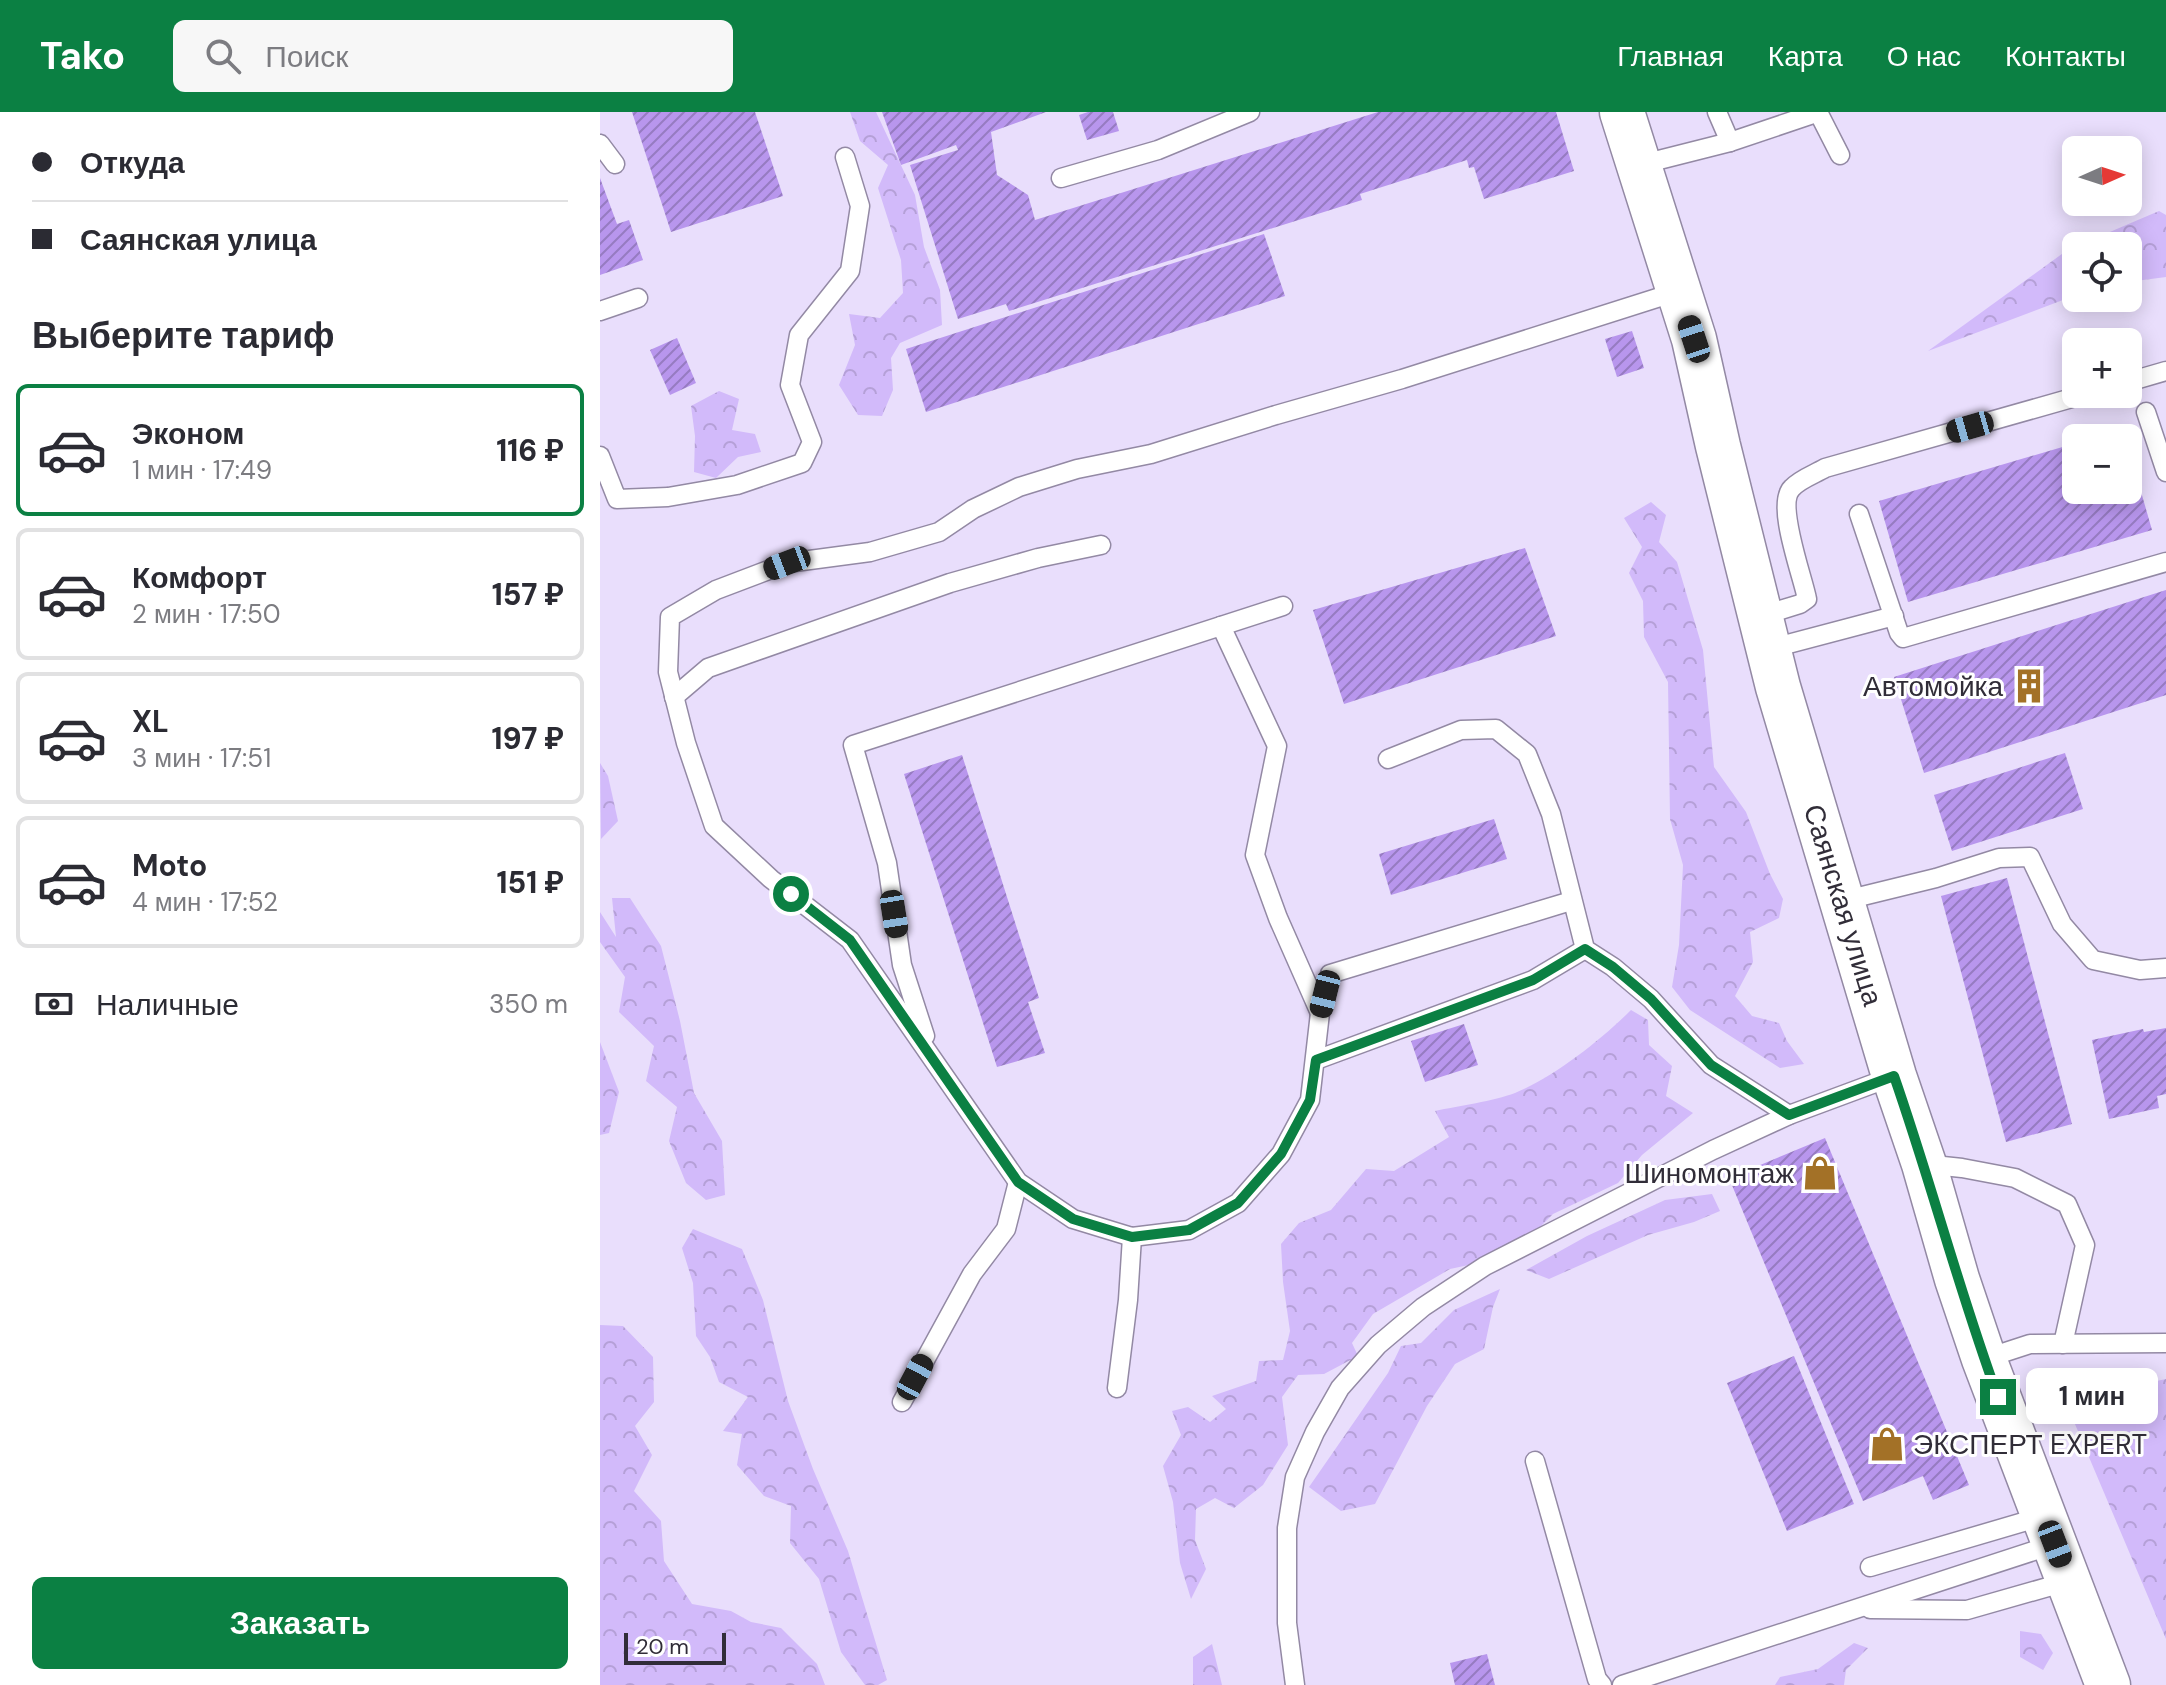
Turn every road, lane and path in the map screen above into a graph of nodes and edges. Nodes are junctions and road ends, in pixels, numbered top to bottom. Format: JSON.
{"nodes":[{"id":1,"x":1250,"y":112,"type":"edge"},
{"id":2,"x":1622,"y":112,"type":"edge"},
{"id":3,"x":1717,"y":112,"type":"edge"},
{"id":4,"x":1818,"y":112,"type":"edge"},
{"id":5,"x":1730,"y":142,"type":"junction"},
{"id":6,"x":600,"y":144,"type":"edge"},
{"id":7,"x":1840,"y":155,"type":"dead end"},
{"id":8,"x":845,"y":157,"type":"dead end"},
{"id":9,"x":615,"y":164,"type":"dead end"},
{"id":10,"x":1639,"y":165,"type":"junction"},
{"id":11,"x":1061,"y":178,"type":"dead end"},
{"id":12,"x":1679,"y":291,"type":"junction"},
{"id":13,"x":638,"y":298,"type":"dead end"},
{"id":14,"x":600,"y":311,"type":"edge"},
{"id":15,"x":2166,"y":371,"type":"edge"},
{"id":16,"x":2142,"y":378,"type":"edge"},
{"id":17,"x":2062,"y":401,"type":"edge"},
{"id":18,"x":2146,"y":412,"type":"dead end"},
{"id":19,"x":600,"y":456,"type":"edge"},
{"id":20,"x":2166,"y":472,"type":"edge"},
{"id":21,"x":1859,"y":514,"type":"dead end"},
{"id":22,"x":1101,"y":545,"type":"dead end"},
{"id":23,"x":2166,"y":562,"type":"edge"},
{"id":24,"x":1283,"y":606,"type":"dead end"},
{"id":25,"x":1894,"y":616,"type":"junction"},
{"id":26,"x":1221,"y":626,"type":"junction"},
{"id":27,"x":1764,"y":633,"type":"junction"},
{"id":28,"x":674,"y":697,"type":"junction"},
{"id":29,"x":1388,"y":759,"type":"dead end"},
{"id":30,"x":1571,"y":901,"type":"junction"},
{"id":31,"x":1842,"y":901,"type":"junction"},
{"id":32,"x":1585,"y":949,"type":"junction"},
{"id":33,"x":2166,"y":968,"type":"edge"},
{"id":34,"x":1320,"y":1013,"type":"junction"},
{"id":35,"x":931,"y":1054,"type":"junction"},
{"id":36,"x":1316,"y":1060,"type":"junction"},
{"id":37,"x":1894,"y":1076,"type":"junction"},
{"id":38,"x":1789,"y":1115,"type":"junction"},
{"id":39,"x":1924,"y":1164,"type":"junction"},
{"id":40,"x":1018,"y":1182,"type":"junction"},
{"id":41,"x":1132,"y":1237,"type":"junction"},
{"id":42,"x":2166,"y":1343,"type":"edge"},
{"id":43,"x":2063,"y":1344,"type":"junction"},
{"id":44,"x":1984,"y":1359,"type":"junction"},
{"id":45,"x":1117,"y":1388,"type":"dead end"},
{"id":46,"x":902,"y":1402,"type":"dead end"},
{"id":47,"x":1535,"y":1461,"type":"dead end"},
{"id":48,"x":2056,"y":1547,"type":"junction"},
{"id":49,"x":1870,"y":1567,"type":"dead end"},
{"id":50,"x":1855,"y":1608,"type":"junction"},
{"id":51,"x":1295,"y":1685,"type":"edge"},
{"id":52,"x":1602,"y":1685,"type":"edge"},
{"id":53,"x":1622,"y":1685,"type":"edge"},
{"id":54,"x":2108,"y":1685,"type":"edge"}],
"edges":[{"from":1,"to":11,"type":"lane"},
{"from":2,"to":10,"type":"street","name":"Саянская улица"},
{"from":3,"to":5,"type":"lane"},
{"from":4,"to":5,"type":"lane"},
{"from":4,"to":7,"type":"lane"},
{"from":5,"to":10,"type":"lane"},
{"from":6,"to":9,"type":"lane"},
{"from":8,"to":19,"type":"lane"},
{"from":10,"to":12,"type":"street","name":"Саянская улица"},
{"from":12,"to":27,"type":"street","name":"Саянская улица"},
{"from":12,"to":28,"type":"lane"},
{"from":13,"to":14,"type":"lane"},
{"from":15,"to":16,"type":"lane"},
{"from":17,"to":27,"type":"lane"},
{"from":18,"to":20,"type":"lane"},
{"from":21,"to":25,"type":"lane"},
{"from":22,"to":28,"type":"lane"},
{"from":23,"to":25,"type":"lane"},
{"from":24,"to":26,"type":"lane"},
{"from":25,"to":27,"type":"lane"},
{"from":26,"to":34,"type":"lane"},
{"from":26,"to":35,"type":"lane"},
{"from":27,"to":31,"type":"street","name":"Саянская улица"},
{"from":28,"to":35,"type":"lane"},
{"from":29,"to":30,"type":"lane"},
{"from":30,"to":32,"type":"lane"},
{"from":30,"to":34,"type":"lane"},
{"from":31,"to":33,"type":"lane"},
{"from":31,"to":37,"type":"street","name":"Саянская улица"},
{"from":32,"to":36,"type":"lane"},
{"from":32,"to":38,"type":"lane"},
{"from":34,"to":36,"type":"lane"},
{"from":35,"to":40,"type":"lane"},
{"from":36,"to":41,"type":"lane"},
{"from":37,"to":38,"type":"lane"},
{"from":37,"to":39,"type":"street","name":"Саянская улица"},
{"from":38,"to":51,"type":"lane"},
{"from":39,"to":43,"type":"lane"},
{"from":39,"to":44,"type":"street","name":"Саянская улица"},
{"from":40,"to":41,"type":"lane"},
{"from":40,"to":46,"type":"lane"},
{"from":41,"to":45,"type":"lane"},
{"from":42,"to":43,"type":"lane"},
{"from":43,"to":44,"type":"lane"},
{"from":44,"to":48,"type":"street","name":"Саянская улица"},
{"from":47,"to":52,"type":"lane"},
{"from":48,"to":49,"type":"lane"},
{"from":48,"to":50,"type":"lane"},
{"from":48,"to":50,"type":"lane"},
{"from":48,"to":54,"type":"street","name":"Саянская улица"},
{"from":50,"to":53,"type":"lane"}]}
